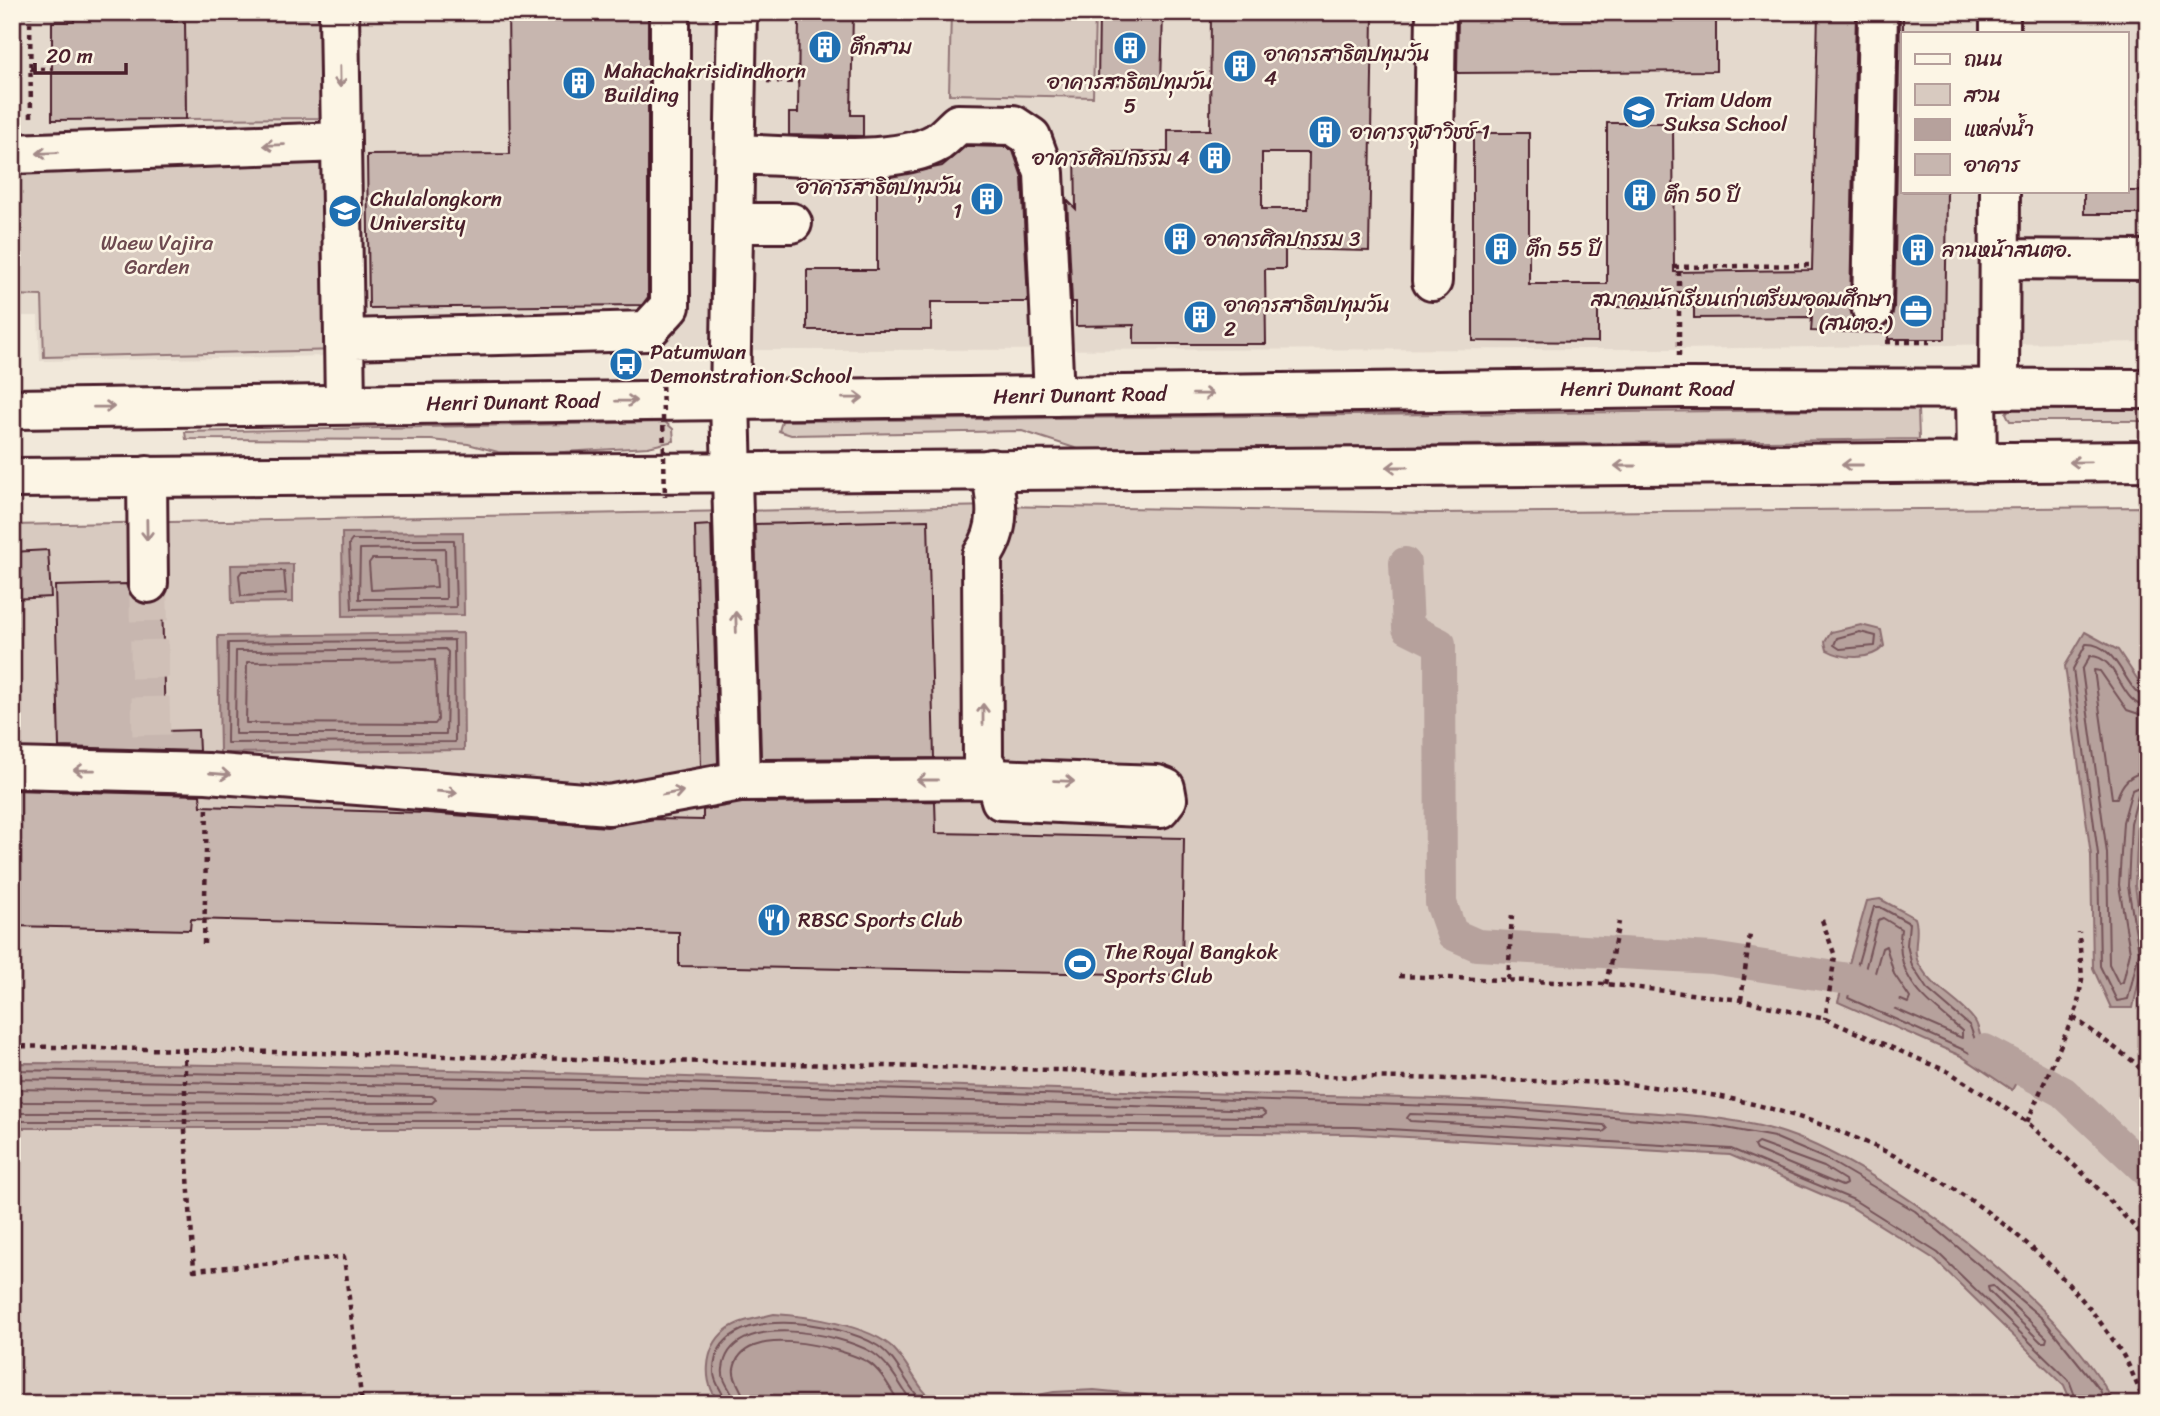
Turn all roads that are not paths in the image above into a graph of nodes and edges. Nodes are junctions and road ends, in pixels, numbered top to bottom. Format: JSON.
{"nodes":[{"id":1,"x":340,"y":12,"type":"edge"},
{"id":2,"x":670,"y":12,"type":"edge"},
{"id":3,"x":737,"y":12,"type":"edge"},
{"id":4,"x":1436,"y":12,"type":"edge"},
{"id":5,"x":1878,"y":12,"type":"edge"},
{"id":6,"x":2000,"y":12,"type":"edge"},
{"id":7,"x":2000,"y":32,"type":"edge"},
{"id":8,"x":341,"y":142,"type":"junction"},
{"id":9,"x":22,"y":154,"type":"edge"},
{"id":10,"x":736,"y":154,"type":"junction"},
{"id":11,"x":2000,"y":192,"type":"edge"},
{"id":12,"x":735,"y":223,"type":"junction"},
{"id":13,"x":792,"y":223,"type":"dead end"},
{"id":14,"x":2000,"y":259,"type":"junction"},
{"id":15,"x":2148,"y":260,"type":"edge"},
{"id":16,"x":1432,"y":281,"type":"dead end"},
{"id":17,"x":1872,"y":309,"type":"dead end"},
{"id":18,"x":345,"y":339,"type":"junction"},
{"id":19,"x":1987,"y":389,"type":"junction"},
{"id":20,"x":2148,"y":389,"type":"edge"},
{"id":21,"x":1054,"y":396,"type":"junction"},
{"id":22,"x":730,"y":400,"type":"junction"},
{"id":23,"x":345,"y":404,"type":"junction"},
{"id":24,"x":12,"y":409,"type":"edge"},
{"id":25,"x":2148,"y":461,"type":"edge"},
{"id":26,"x":1977,"y":463,"type":"junction"},
{"id":27,"x":992,"y":468,"type":"junction"},
{"id":28,"x":731,"y":470,"type":"junction"},
{"id":29,"x":147,"y":476,"type":"junction"},
{"id":30,"x":12,"y":478,"type":"edge"},
{"id":31,"x":148,"y":583,"type":"tunnel mouth"},
{"id":32,"x":12,"y":768,"type":"edge"},
{"id":33,"x":740,"y":781,"type":"junction"}],
"edges":[{"from":1,"to":8,"type":"main road","one_way":true},
{"from":2,"to":18,"type":"main road"},
{"from":3,"to":10,"type":"main road"},
{"from":4,"to":16,"type":"main road"},
{"from":5,"to":17,"type":"main road"},
{"from":6,"to":7,"type":"main road"},
{"from":8,"to":9,"type":"main road","one_way":true},
{"from":8,"to":18,"type":"main road"},
{"from":10,"to":12,"type":"main road"},
{"from":10,"to":21,"type":"main road"},
{"from":11,"to":14,"type":"main road"},
{"from":12,"to":13,"type":"main road"},
{"from":12,"to":22,"type":"main road"},
{"from":14,"to":15,"type":"main road"},
{"from":14,"to":19,"type":"main road"},
{"from":18,"to":23,"type":"main road"},
{"from":19,"to":20,"type":"main road","name":"Henri Dunant Road"},
{"from":21,"to":19,"type":"main road","name":"Henri Dunant Road","one_way":true},
{"from":19,"to":26,"type":"main road"},
{"from":22,"to":21,"type":"main road","name":"Henri Dunant Road","one_way":true},
{"from":23,"to":22,"type":"main road","name":"Henri Dunant Road","one_way":true},
{"from":22,"to":28,"type":"main road"},
{"from":24,"to":23,"type":"main road","name":"Henri Dunant Road","one_way":true},
{"from":25,"to":26,"type":"main road","one_way":true},
{"from":26,"to":27,"type":"main road","one_way":true},
{"from":27,"to":28,"type":"main road"},
{"from":27,"to":33,"type":"main road","one_way":true},
{"from":28,"to":29,"type":"main road"},
{"from":33,"to":28,"type":"main road","one_way":true},
{"from":29,"to":30,"type":"main road"},
{"from":29,"to":31,"type":"main road","one_way":true},
{"from":32,"to":33,"type":"main road"}]}
